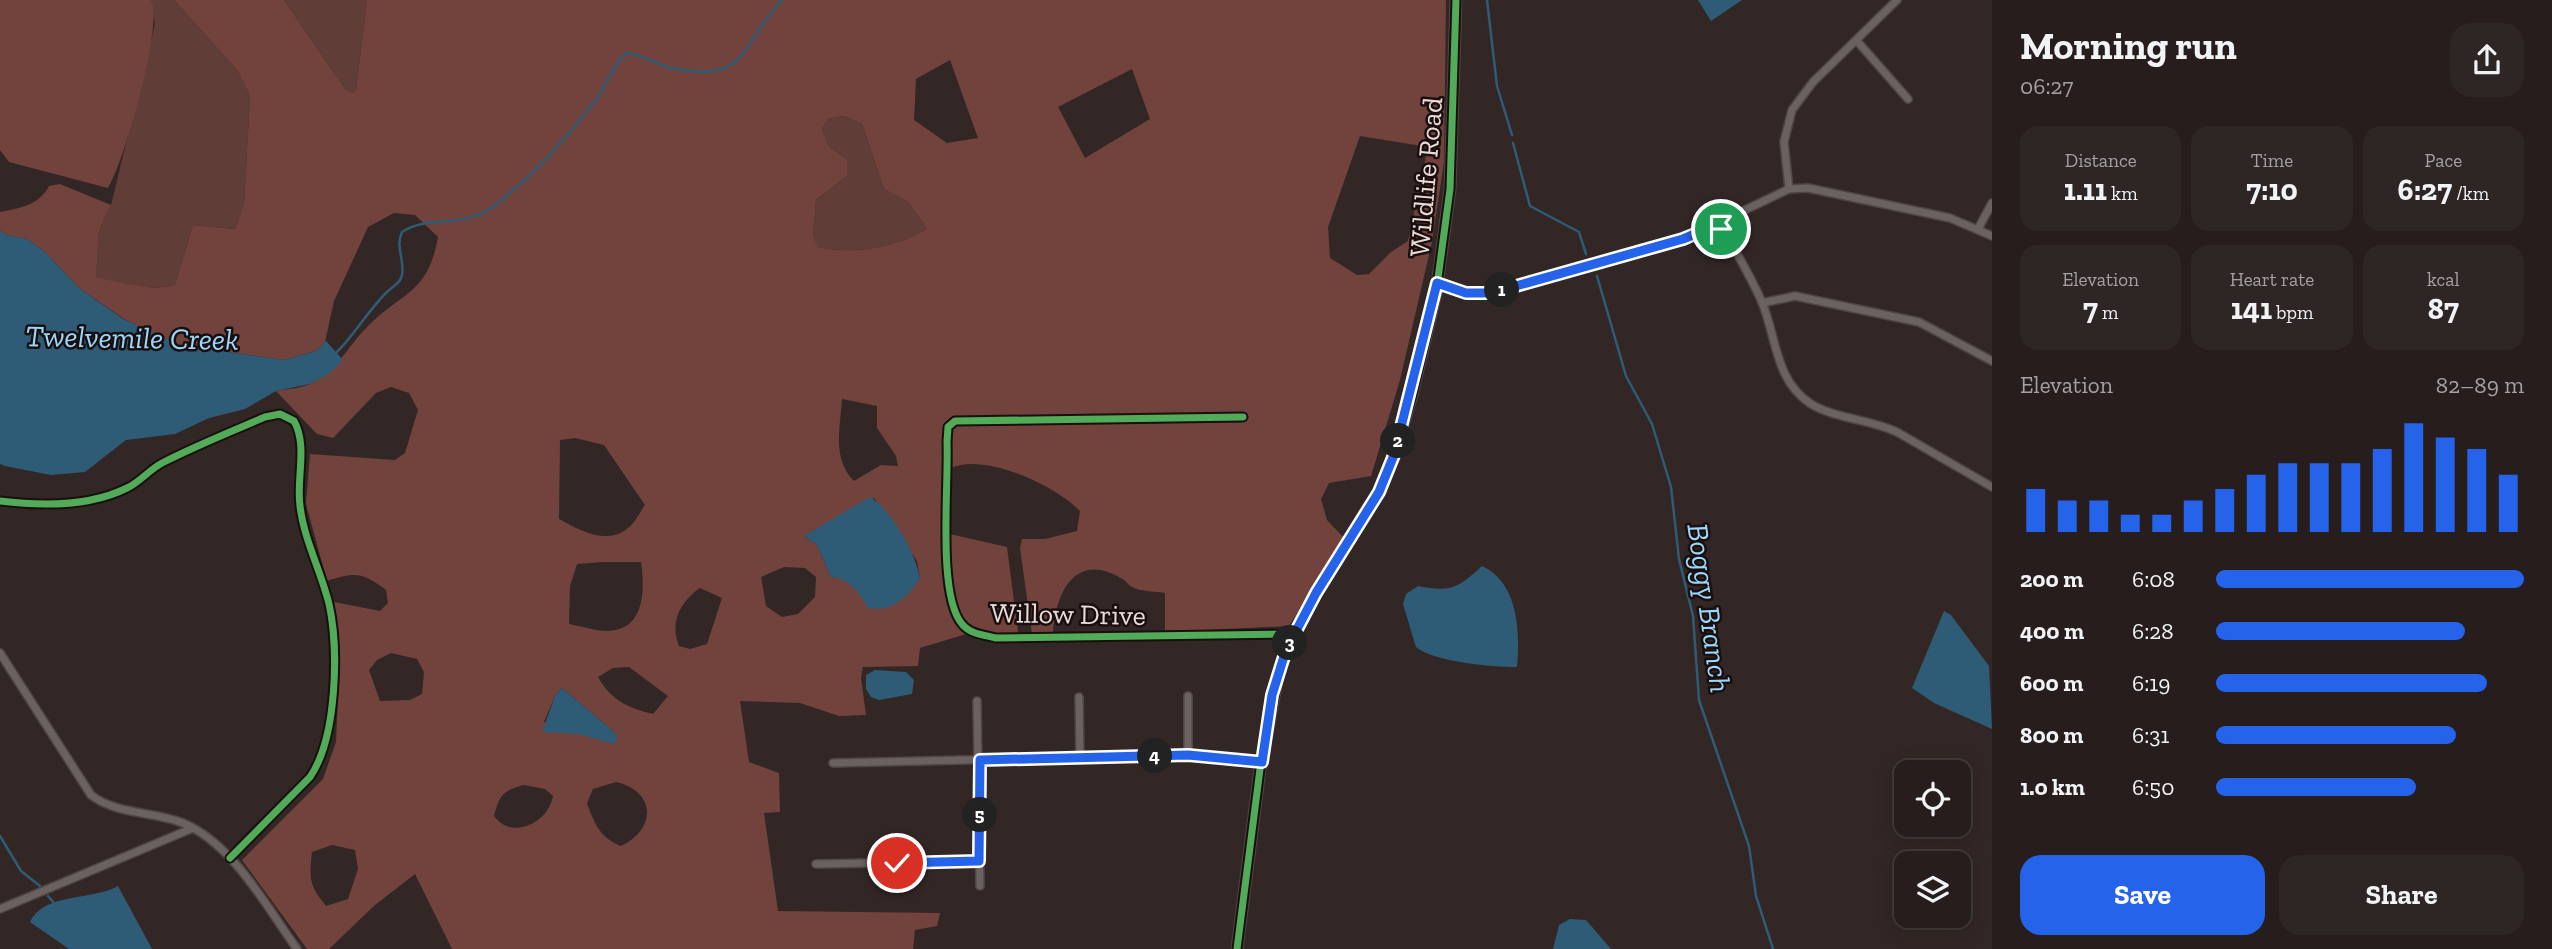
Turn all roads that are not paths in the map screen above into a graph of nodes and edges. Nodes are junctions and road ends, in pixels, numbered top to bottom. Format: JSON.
{"nodes":[{"id":1,"x":1457,"y":0,"type":"edge"},
{"id":2,"x":1897,"y":0,"type":"edge"},
{"id":3,"x":1857,"y":41,"type":"junction"},
{"id":4,"x":1908,"y":99,"type":"dead end"},
{"id":5,"x":1789,"y":189,"type":"junction"},
{"id":6,"x":1992,"y":203,"type":"edge"},
{"id":7,"x":1727,"y":219,"type":"junction"},
{"id":8,"x":1714,"y":226,"type":"junction"},
{"id":9,"x":1723,"y":229,"type":"junction"},
{"id":10,"x":1978,"y":229,"type":"junction"},
{"id":11,"x":1992,"y":236,"type":"edge"},
{"id":12,"x":1437,"y":283,"type":"junction"},
{"id":13,"x":1762,"y":303,"type":"junction"},
{"id":14,"x":1992,"y":361,"type":"edge"},
{"id":15,"x":1243,"y":417,"type":"dead end"},
{"id":16,"x":1992,"y":487,"type":"edge"},
{"id":17,"x":0,"y":501,"type":"edge"},
{"id":18,"x":1294,"y":634,"type":"junction"},
{"id":19,"x":0,"y":653,"type":"edge"},
{"id":20,"x":1079,"y":696,"type":"dead end"},
{"id":21,"x":1188,"y":696,"type":"dead end"},
{"id":22,"x":977,"y":701,"type":"dead end"},
{"id":23,"x":1188,"y":755,"type":"junction"},
{"id":24,"x":1080,"y":758,"type":"junction"},
{"id":25,"x":980,"y":760,"type":"junction"},
{"id":26,"x":1262,"y":762,"type":"junction"},
{"id":27,"x":833,"y":763,"type":"dead end"},
{"id":28,"x":193,"y":828,"type":"junction"},
{"id":29,"x":230,"y":858,"type":"junction"},
{"id":30,"x":979,"y":861,"type":"junction"},
{"id":31,"x":816,"y":864,"type":"dead end"},
{"id":32,"x":980,"y":886,"type":"dead end"},
{"id":33,"x":0,"y":909,"type":"edge"},
{"id":34,"x":297,"y":949,"type":"edge"},
{"id":35,"x":1237,"y":949,"type":"edge"}],
"edges":[{"from":1,"to":12,"type":"street","name":"Wildlife Road"},
{"from":2,"to":3,"type":"street"},
{"from":3,"to":4,"type":"street"},
{"from":3,"to":5,"type":"street"},
{"from":5,"to":7,"type":"street"},
{"from":5,"to":10,"type":"street"},
{"from":6,"to":10,"type":"street"},
{"from":7,"to":8,"type":"street"},
{"from":7,"to":9,"type":"street"},
{"from":8,"to":9,"type":"street"},
{"from":8,"to":12,"type":"street"},
{"from":9,"to":13,"type":"street"},
{"from":10,"to":11,"type":"street"},
{"from":12,"to":18,"type":"street","name":"Wildlife Road"},
{"from":13,"to":14,"type":"street"},
{"from":13,"to":16,"type":"street"},
{"from":15,"to":18,"type":"street","name":"Willow Drive"},
{"from":17,"to":29,"type":"street"},
{"from":18,"to":26,"type":"street","name":"Wildlife Road"},
{"from":19,"to":28,"type":"street"},
{"from":20,"to":24,"type":"street"},
{"from":21,"to":23,"type":"street"},
{"from":22,"to":25,"type":"street"},
{"from":23,"to":24,"type":"street"},
{"from":23,"to":26,"type":"street"},
{"from":24,"to":25,"type":"street"},
{"from":25,"to":27,"type":"street"},
{"from":25,"to":30,"type":"street"},
{"from":26,"to":35,"type":"street","name":"Wildlife Road"},
{"from":28,"to":29,"type":"street"},
{"from":28,"to":33,"type":"street"},
{"from":29,"to":34,"type":"street"},
{"from":30,"to":31,"type":"street"},
{"from":30,"to":32,"type":"street"}]}
